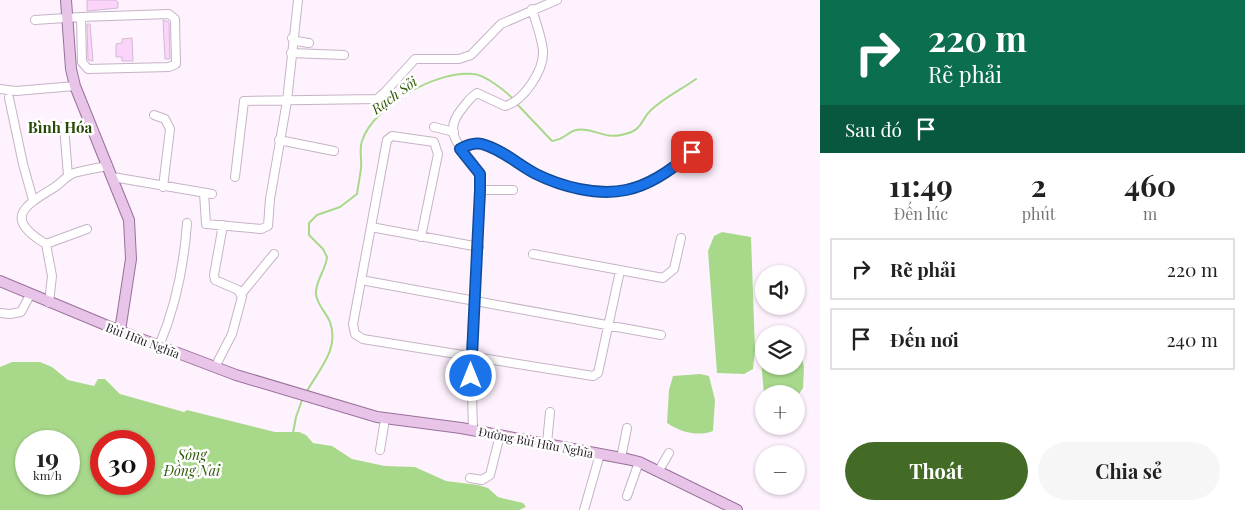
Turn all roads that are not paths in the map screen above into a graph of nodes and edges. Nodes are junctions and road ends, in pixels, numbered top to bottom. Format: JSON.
{"nodes":[{"id":1,"x":66,"y":0,"type":"edge"},
{"id":2,"x":298,"y":0,"type":"edge"},
{"id":3,"x":557,"y":0,"type":"edge"},
{"id":4,"x":545,"y":2,"type":"edge"},
{"id":5,"x":532,"y":9,"type":"junction"},
{"id":6,"x":67,"y":17,"type":"junction"},
{"id":7,"x":81,"y":17,"type":"junction"},
{"id":8,"x":35,"y":20,"type":"dead end"},
{"id":9,"x":292,"y":38,"type":"junction"},
{"id":10,"x":309,"y":43,"type":"dead end"},
{"id":11,"x":291,"y":53,"type":"junction"},
{"id":12,"x":344,"y":55,"type":"dead end"},
{"id":13,"x":75,"y":86,"type":"junction"},
{"id":14,"x":0,"y":89,"type":"edge"},
{"id":15,"x":9,"y":98,"type":"dead end"},
{"id":16,"x":287,"y":101,"type":"junction"},
{"id":17,"x":154,"y":115,"type":"dead end"},
{"id":18,"x":64,"y":126,"type":"dead end"},
{"id":19,"x":434,"y":127,"type":"dead end"},
{"id":20,"x":454,"y":132,"type":"junction"},
{"id":21,"x":279,"y":140,"type":"junction"},
{"id":22,"x":705,"y":140,"type":"dead end"},
{"id":23,"x":334,"y":151,"type":"dead end"},
{"id":24,"x":462,"y":152,"type":"junction"},
{"id":25,"x":108,"y":166,"type":"junction"},
{"id":26,"x":68,"y":176,"type":"junction"},
{"id":27,"x":113,"y":177,"type":"junction"},
{"id":28,"x":235,"y":177,"type":"dead end"},
{"id":29,"x":164,"y":187,"type":"junction"},
{"id":30,"x":480,"y":190,"type":"junction"},
{"id":31,"x":513,"y":190,"type":"dead end"},
{"id":32,"x":33,"y":200,"type":"junction"},
{"id":33,"x":187,"y":223,"type":"dead end"},
{"id":34,"x":223,"y":226,"type":"junction"},
{"id":35,"x":371,"y":227,"type":"junction"},
{"id":36,"x":87,"y":229,"type":"dead end"},
{"id":37,"x":421,"y":236,"type":"junction"},
{"id":38,"x":681,"y":238,"type":"dead end"},
{"id":39,"x":46,"y":244,"type":"junction"},
{"id":40,"x":479,"y":247,"type":"junction"},
{"id":41,"x":274,"y":254,"type":"dead end"},
{"id":42,"x":533,"y":254,"type":"dead end"},
{"id":43,"x":620,"y":270,"type":"junction"},
{"id":44,"x":361,"y":280,"type":"junction"},
{"id":45,"x":0,"y":281,"type":"edge"},
{"id":46,"x":242,"y":293,"type":"junction"},
{"id":47,"x":30,"y":295,"type":"junction"},
{"id":48,"x":476,"y":301,"type":"junction"},
{"id":49,"x":49,"y":303,"type":"junction"},
{"id":50,"x":0,"y":312,"type":"edge"},
{"id":51,"x":609,"y":326,"type":"junction"},
{"id":52,"x":120,"y":331,"type":"junction"},
{"id":53,"x":661,"y":335,"type":"dead end"},
{"id":54,"x":158,"y":346,"type":"junction"},
{"id":55,"x":471,"y":358,"type":"junction"},
{"id":56,"x":215,"y":367,"type":"junction"},
{"id":57,"x":325,"y":402,"type":"joint"},
{"id":58,"x":550,"y":412,"type":"dead end"},
{"id":59,"x":385,"y":419,"type":"junction"},
{"id":60,"x":627,"y":428,"type":"dead end"},
{"id":61,"x":473,"y":430,"type":"junction"},
{"id":62,"x":500,"y":435,"type":"junction"},
{"id":63,"x":547,"y":443,"type":"junction"},
{"id":64,"x":380,"y":450,"type":"dead end"},
{"id":65,"x":669,"y":453,"type":"dead end"},
{"id":66,"x":600,"y":454,"type":"junction"},
{"id":67,"x":621,"y":458,"type":"junction"},
{"id":68,"x":639,"y":462,"type":"junction"},
{"id":69,"x":658,"y":472,"type":"junction"},
{"id":70,"x":470,"y":478,"type":"dead end"},
{"id":71,"x":627,"y":496,"type":"dead end"},
{"id":72,"x":584,"y":510,"type":"edge"},
{"id":73,"x":737,"y":510,"type":"edge"}],
"edges":[{"from":1,"to":6,"type":"main road"},
{"from":2,"to":9,"type":"street"},
{"from":3,"to":4,"type":"street"},
{"from":4,"to":5,"type":"street"},
{"from":5,"to":16,"type":"street"},
{"from":5,"to":20,"type":"street"},
{"from":6,"to":7,"type":"street"},
{"from":6,"to":8,"type":"street"},
{"from":6,"to":13,"type":"main road"},
{"from":7,"to":7,"type":"street"},
{"from":9,"to":10,"type":"street"},
{"from":9,"to":11,"type":"street"},
{"from":11,"to":12,"type":"street"},
{"from":11,"to":16,"type":"street"},
{"from":13,"to":14,"type":"street"},
{"from":13,"to":25,"type":"main road"},
{"from":15,"to":32,"type":"street"},
{"from":16,"to":21,"type":"street"},
{"from":16,"to":28,"type":"street"},
{"from":17,"to":29,"type":"street"},
{"from":18,"to":26,"type":"street"},
{"from":19,"to":20,"type":"street"},
{"from":20,"to":24,"type":"street"},
{"from":21,"to":23,"type":"street"},
{"from":21,"to":34,"type":"street"},
{"from":22,"to":24,"type":"street"},
{"from":24,"to":30,"type":"street"},
{"from":25,"to":26,"type":"street"},
{"from":25,"to":27,"type":"main road"},
{"from":26,"to":32,"type":"street"},
{"from":27,"to":29,"type":"street"},
{"from":27,"to":52,"type":"main road"},
{"from":29,"to":34,"type":"street"},
{"from":30,"to":31,"type":"street"},
{"from":30,"to":40,"type":"street"},
{"from":32,"to":39,"type":"street"},
{"from":33,"to":54,"type":"street"},
{"from":34,"to":46,"type":"street"},
{"from":35,"to":37,"type":"street"},
{"from":35,"to":37,"type":"street"},
{"from":35,"to":44,"type":"street"},
{"from":36,"to":39,"type":"street"},
{"from":37,"to":40,"type":"street"},
{"from":38,"to":43,"type":"street"},
{"from":39,"to":49,"type":"street"},
{"from":40,"to":48,"type":"street"},
{"from":41,"to":46,"type":"street"},
{"from":42,"to":43,"type":"street"},
{"from":43,"to":51,"type":"street"},
{"from":44,"to":48,"type":"street"},
{"from":44,"to":55,"type":"street"},
{"from":45,"to":47,"type":"main road","name":"Bùi Hữu Nghĩa"},
{"from":46,"to":56,"type":"street"},
{"from":47,"to":49,"type":"main road","name":"Bùi Hữu Nghĩa"},
{"from":47,"to":50,"type":"street"},
{"from":48,"to":51,"type":"street"},
{"from":48,"to":55,"type":"street"},
{"from":49,"to":52,"type":"main road","name":"Bùi Hữu Nghĩa"},
{"from":51,"to":53,"type":"street"},
{"from":51,"to":55,"type":"street"},
{"from":52,"to":54,"type":"main road","name":"Bùi Hữu Nghĩa"},
{"from":54,"to":56,"type":"main road","name":"Bùi Hữu Nghĩa"},
{"from":55,"to":61,"type":"street"},
{"from":56,"to":57,"type":"main road","name":"Bùi Hữu Nghĩa"},
{"from":57,"to":59,"type":"main road","name":"Đường Bùi Hữu Nghĩa"},
{"from":58,"to":63,"type":"street"},
{"from":59,"to":61,"type":"main road","name":"Đường Bùi Hữu Nghĩa"},
{"from":59,"to":64,"type":"street"},
{"from":60,"to":67,"type":"street"},
{"from":61,"to":62,"type":"main road","name":"Đường Bùi Hữu Nghĩa"},
{"from":62,"to":63,"type":"main road","name":"Đường Bùi Hữu Nghĩa"},
{"from":62,"to":70,"type":"street"},
{"from":63,"to":66,"type":"main road","name":"Đường Bùi Hữu Nghĩa"},
{"from":65,"to":69,"type":"street"},
{"from":66,"to":67,"type":"main road","name":"Đường Bùi Hữu Nghĩa"},
{"from":66,"to":72,"type":"street"},
{"from":67,"to":68,"type":"main road","name":"Đường Bùi Hữu Nghĩa"},
{"from":68,"to":69,"type":"main road","name":"Đường Bùi Hữu Nghĩa"},
{"from":68,"to":71,"type":"street"},
{"from":69,"to":73,"type":"main road","name":"Đường Bùi Hữu Nghĩa"}]}
